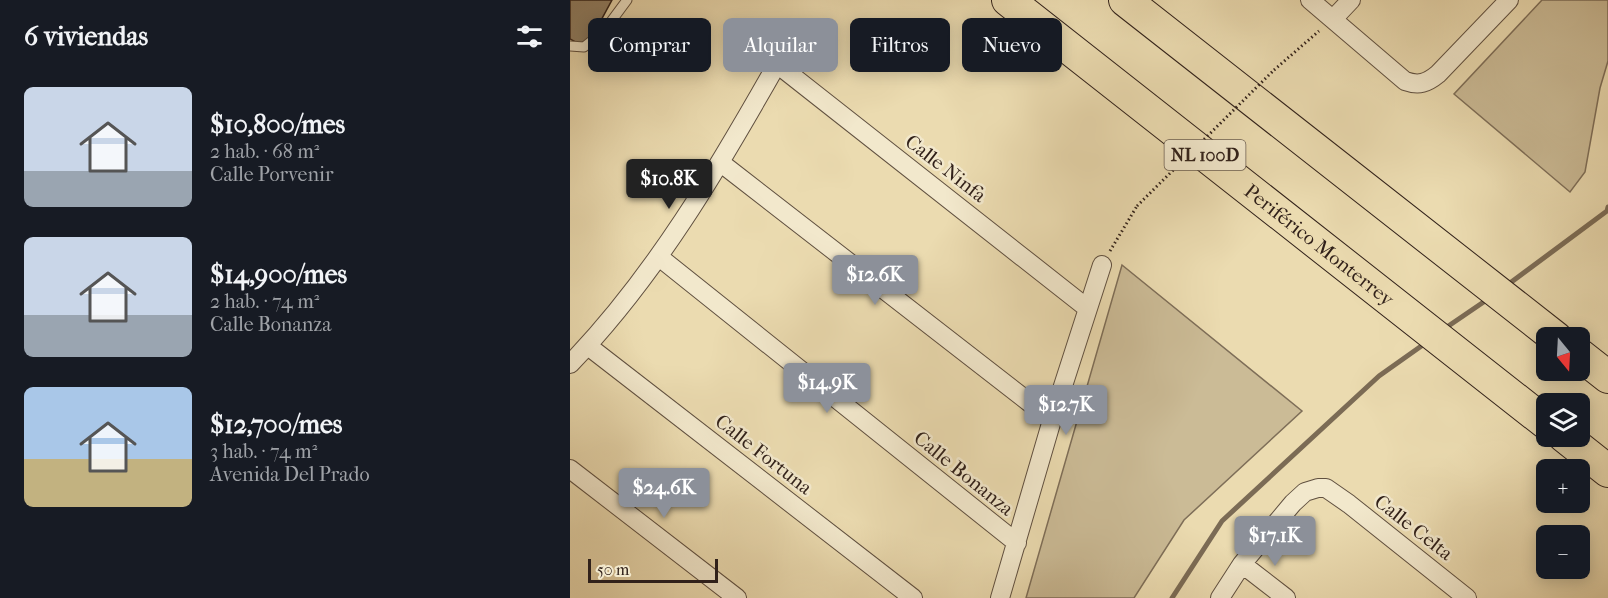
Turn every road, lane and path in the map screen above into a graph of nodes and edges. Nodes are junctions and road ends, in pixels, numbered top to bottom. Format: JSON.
{"nodes":[{"id":1,"x":627,"y":0,"type":"edge"},
{"id":2,"x":1008,"y":0,"type":"edge"},
{"id":3,"x":1125,"y":0,"type":"edge"},
{"id":4,"x":1310,"y":0,"type":"edge"},
{"id":5,"x":1351,"y":0,"type":"edge"},
{"id":6,"x":1509,"y":0,"type":"edge"},
{"id":7,"x":1334,"y":18,"type":"junction"},
{"id":8,"x":570,"y":46,"type":"edge"},
{"id":9,"x":772,"y":72,"type":"edge"},
{"id":10,"x":787,"y":72,"type":"edge"},
{"id":11,"x":721,"y":163,"type":"junction"},
{"id":12,"x":659,"y":257,"type":"junction"},
{"id":13,"x":1102,"y":265,"type":"joint"},
{"id":14,"x":1087,"y":308,"type":"junction"},
{"id":15,"x":1543,"y":327,"type":"edge"},
{"id":16,"x":588,"y":346,"type":"junction"},
{"id":17,"x":1590,"y":363,"type":"edge"},
{"id":18,"x":570,"y":364,"type":"edge"},
{"id":19,"x":1608,"y":378,"type":"edge"},
{"id":20,"x":1536,"y":415,"type":"edge"},
{"id":21,"x":1052,"y":420,"type":"junction"},
{"id":22,"x":1578,"y":447,"type":"edge"},
{"id":23,"x":570,"y":469,"type":"edge"},
{"id":24,"x":1608,"y":471,"type":"edge"},
{"id":25,"x":1017,"y":543,"type":"junction"},
{"id":26,"x":1242,"y":564,"type":"junction"},
{"id":27,"x":737,"y":598,"type":"edge"},
{"id":28,"x":913,"y":598,"type":"edge"},
{"id":29,"x":1000,"y":598,"type":"edge"},
{"id":30,"x":1220,"y":598,"type":"edge"},
{"id":31,"x":1286,"y":598,"type":"edge"},
{"id":32,"x":1467,"y":598,"type":"edge"}],
"edges":[{"from":1,"to":8,"type":"lane"},
{"from":2,"to":20,"type":"highway","name":"Periférico Monterrey","number":"NL 100D"},
{"from":3,"to":15,"type":"highway"},
{"from":4,"to":7,"type":"street"},
{"from":5,"to":7,"type":"street"},
{"from":6,"to":7,"type":"street"},
{"from":7,"to":13,"type":"path","bridge":true},
{"from":9,"to":11,"type":"street"},
{"from":10,"to":14,"type":"street","name":"Calle Ninfa"},
{"from":11,"to":12,"type":"street"},
{"from":11,"to":21,"type":"street"},
{"from":12,"to":16,"type":"street"},
{"from":12,"to":25,"type":"street","name":"Calle Bonanza"},
{"from":13,"to":14,"type":"street"},
{"from":14,"to":21,"type":"street"},
{"from":16,"to":18,"type":"street"},
{"from":16,"to":28,"type":"street","name":"Calle Fortuna"},
{"from":17,"to":19,"type":"highway"},
{"from":21,"to":25,"type":"street"},
{"from":22,"to":24,"type":"highway"},
{"from":23,"to":27,"type":"street"},
{"from":25,"to":29,"type":"street"},
{"from":26,"to":30,"type":"street"},
{"from":26,"to":31,"type":"street"},
{"from":26,"to":32,"type":"street","name":"Calle Celta"}]}
